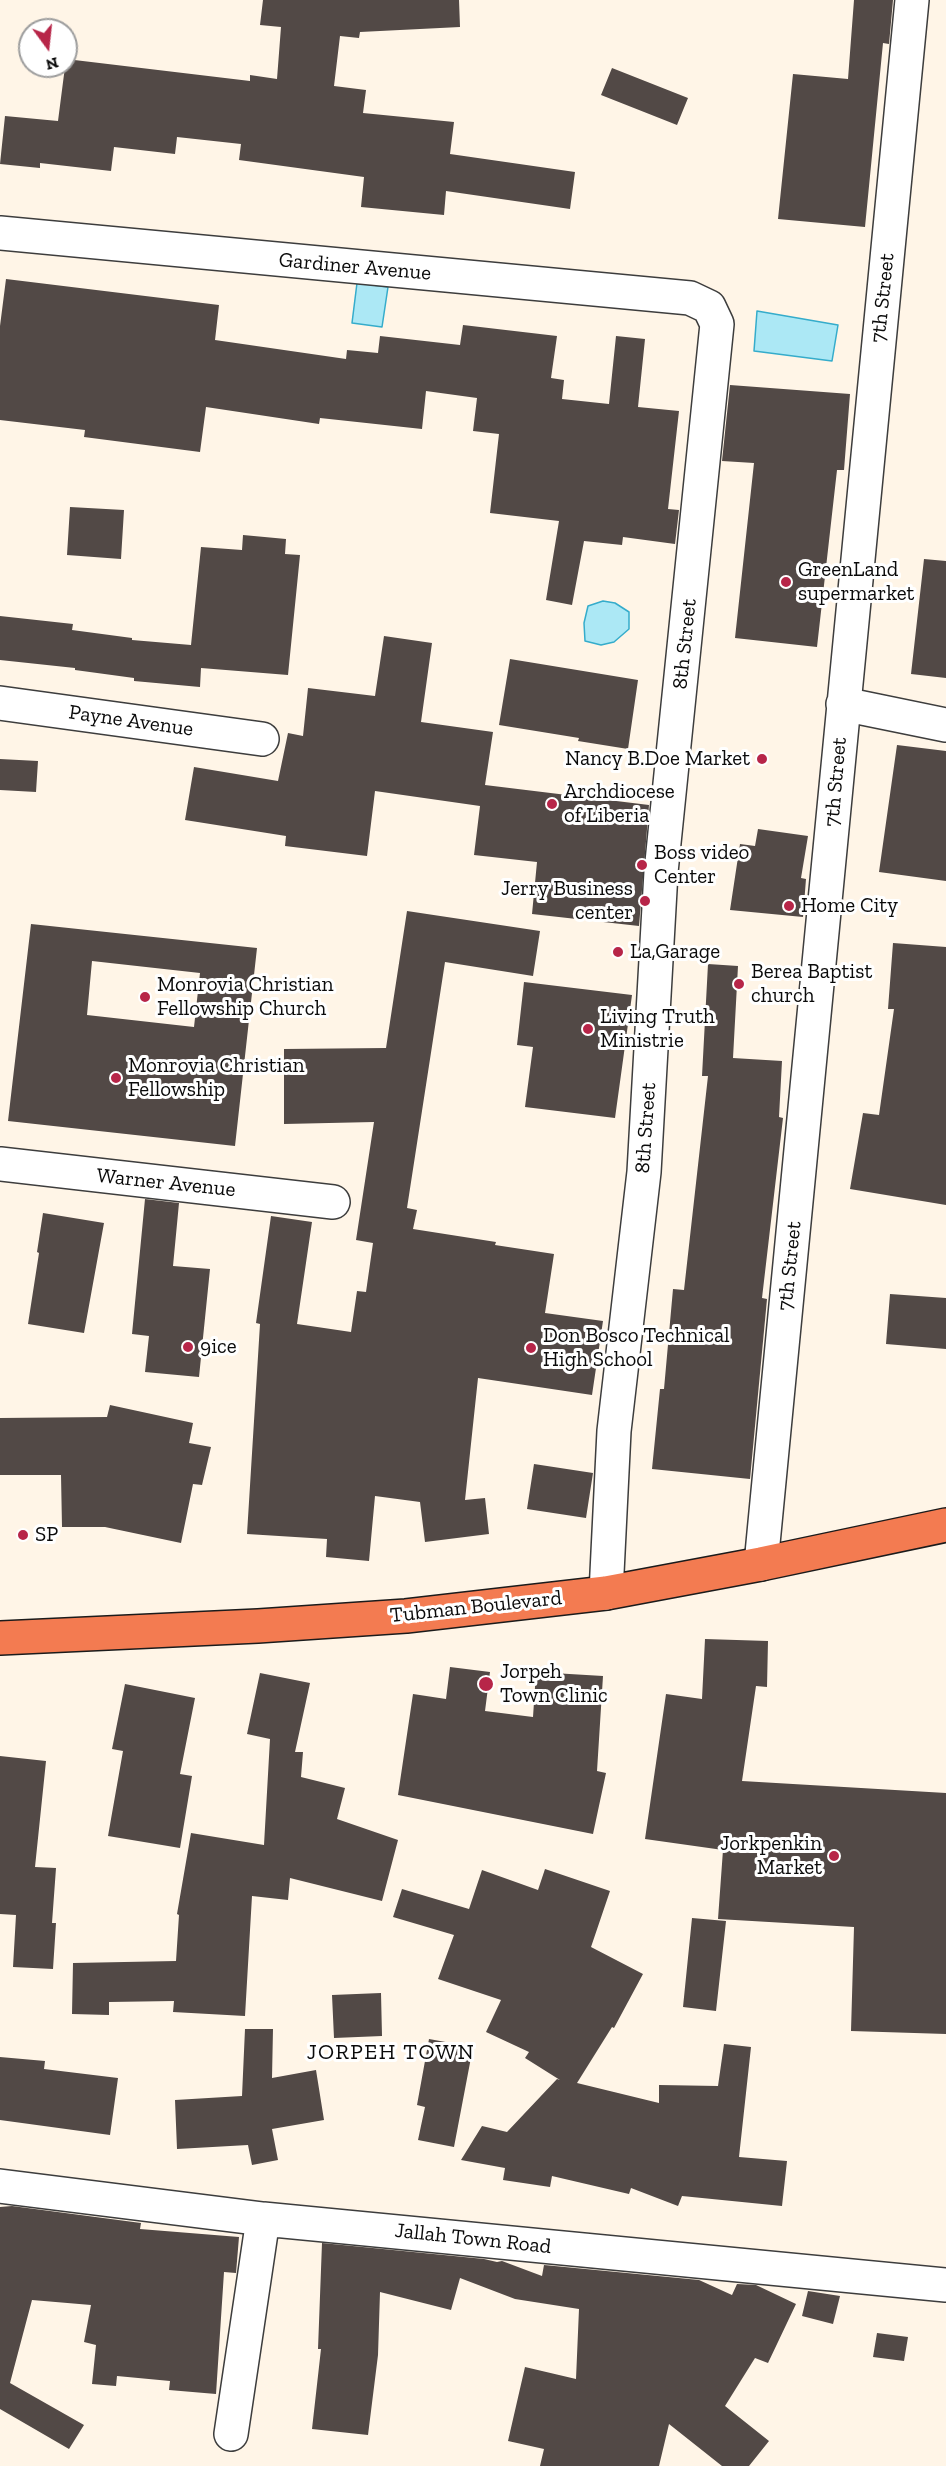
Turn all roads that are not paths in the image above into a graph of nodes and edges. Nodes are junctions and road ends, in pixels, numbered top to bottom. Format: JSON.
{"nodes":[{"id":1,"x":912,"y":0,"type":"edge"},
{"id":2,"x":0,"y":233,"type":"edge"},
{"id":3,"x":708,"y":307,"type":"joint"},
{"id":4,"x":0,"y":703,"type":"edge"},
{"id":5,"x":843,"y":704,"type":"junction"},
{"id":6,"x":946,"y":725,"type":"edge"},
{"id":7,"x":262,"y":739,"type":"dead end"},
{"id":8,"x":0,"y":1164,"type":"edge"},
{"id":9,"x":333,"y":1202,"type":"dead end"},
{"id":10,"x":946,"y":1525,"type":"edge"},
{"id":11,"x":761,"y":1564,"type":"junction"},
{"id":12,"x":606,"y":1593,"type":"junction"},
{"id":13,"x":0,"y":1638,"type":"edge"},
{"id":14,"x":0,"y":2186,"type":"edge"},
{"id":15,"x":263,"y":2218,"type":"junction"},
{"id":16,"x":946,"y":2285,"type":"edge"},
{"id":17,"x":231,"y":2434,"type":"dead end"}],
"edges":[{"from":1,"to":5,"type":"street","name":"7th Street"},
{"from":2,"to":3,"type":"street","name":"Gardiner Avenue"},
{"from":3,"to":12,"type":"street","name":"8th Street"},
{"from":4,"to":7,"type":"street","name":"Payne Avenue"},
{"from":5,"to":6,"type":"street"},
{"from":5,"to":11,"type":"street","name":"7th Street"},
{"from":8,"to":9,"type":"street","name":"Warner Avenue"},
{"from":10,"to":11,"type":"highway","name":"Tubman Boulevard"},
{"from":11,"to":12,"type":"highway","name":"Tubman Boulevard"},
{"from":12,"to":13,"type":"highway","name":"Tubman Boulevard"},
{"from":14,"to":15,"type":"street","name":"Jallah Town Road"},
{"from":15,"to":16,"type":"street","name":"Jallah Town Road"},
{"from":15,"to":17,"type":"street"}]}
